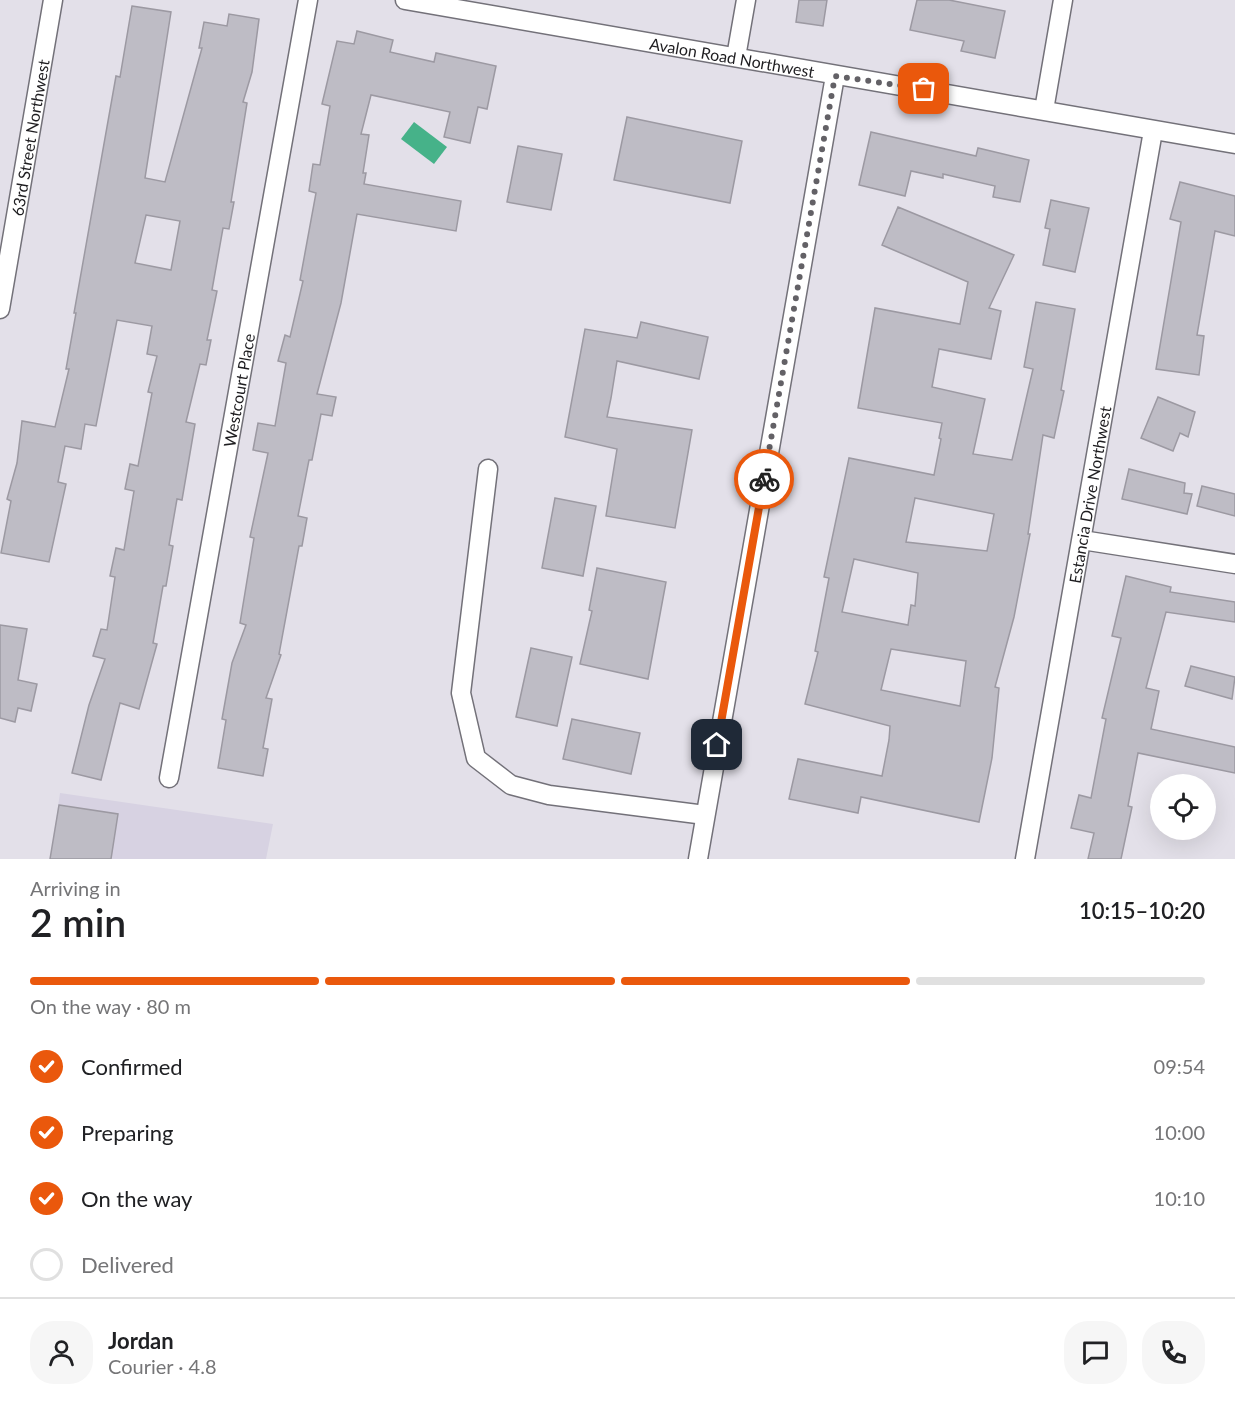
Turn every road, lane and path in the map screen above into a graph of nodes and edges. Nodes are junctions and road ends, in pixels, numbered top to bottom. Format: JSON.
{"nodes":[{"id":1,"x":53,"y":0,"type":"edge"},
{"id":2,"x":308,"y":0,"type":"edge"},
{"id":3,"x":405,"y":0,"type":"edge"},
{"id":4,"x":746,"y":0,"type":"edge"},
{"id":5,"x":1063,"y":0,"type":"edge"},
{"id":6,"x":485,"y":7,"type":"edge"},
{"id":7,"x":736,"y":57,"type":"junction"},
{"id":8,"x":835,"y":76,"type":"junction"},
{"id":9,"x":1044,"y":110,"type":"junction"},
{"id":10,"x":1154,"y":131,"type":"junction"},
{"id":11,"x":1235,"y":144,"type":"edge"},
{"id":12,"x":0,"y":309,"type":"edge"},
{"id":13,"x":488,"y":469,"type":"dead end"},
{"id":14,"x":1082,"y":540,"type":"junction"},
{"id":15,"x":1235,"y":564,"type":"edge"},
{"id":16,"x":169,"y":778,"type":"dead end"},
{"id":17,"x":705,"y":815,"type":"junction"},
{"id":18,"x":698,"y":859,"type":"edge"},
{"id":19,"x":1025,"y":859,"type":"edge"}],
"edges":[{"from":1,"to":12,"type":"street","name":"63rd Street Northwest"},
{"from":2,"to":16,"type":"street","name":"Westcourt Place"},
{"from":3,"to":6,"type":"street","name":"Avalon Road Northwest"},
{"from":4,"to":7,"type":"street"},
{"from":5,"to":9,"type":"street"},
{"from":6,"to":7,"type":"street","name":"Avalon Road Northwest"},
{"from":7,"to":8,"type":"street","name":"Avalon Road Northwest"},
{"from":8,"to":9,"type":"street","name":"Avalon Road Northwest"},
{"from":8,"to":17,"type":"street"},
{"from":9,"to":10,"type":"street","name":"Avalon Road Northwest"},
{"from":10,"to":11,"type":"street","name":"Avalon Road Northwest"},
{"from":10,"to":14,"type":"street","name":"Estancia Drive Northwest"},
{"from":13,"to":17,"type":"street"},
{"from":14,"to":15,"type":"street"},
{"from":14,"to":19,"type":"street","name":"Estancia Drive Northwest"},
{"from":17,"to":18,"type":"street"}]}
